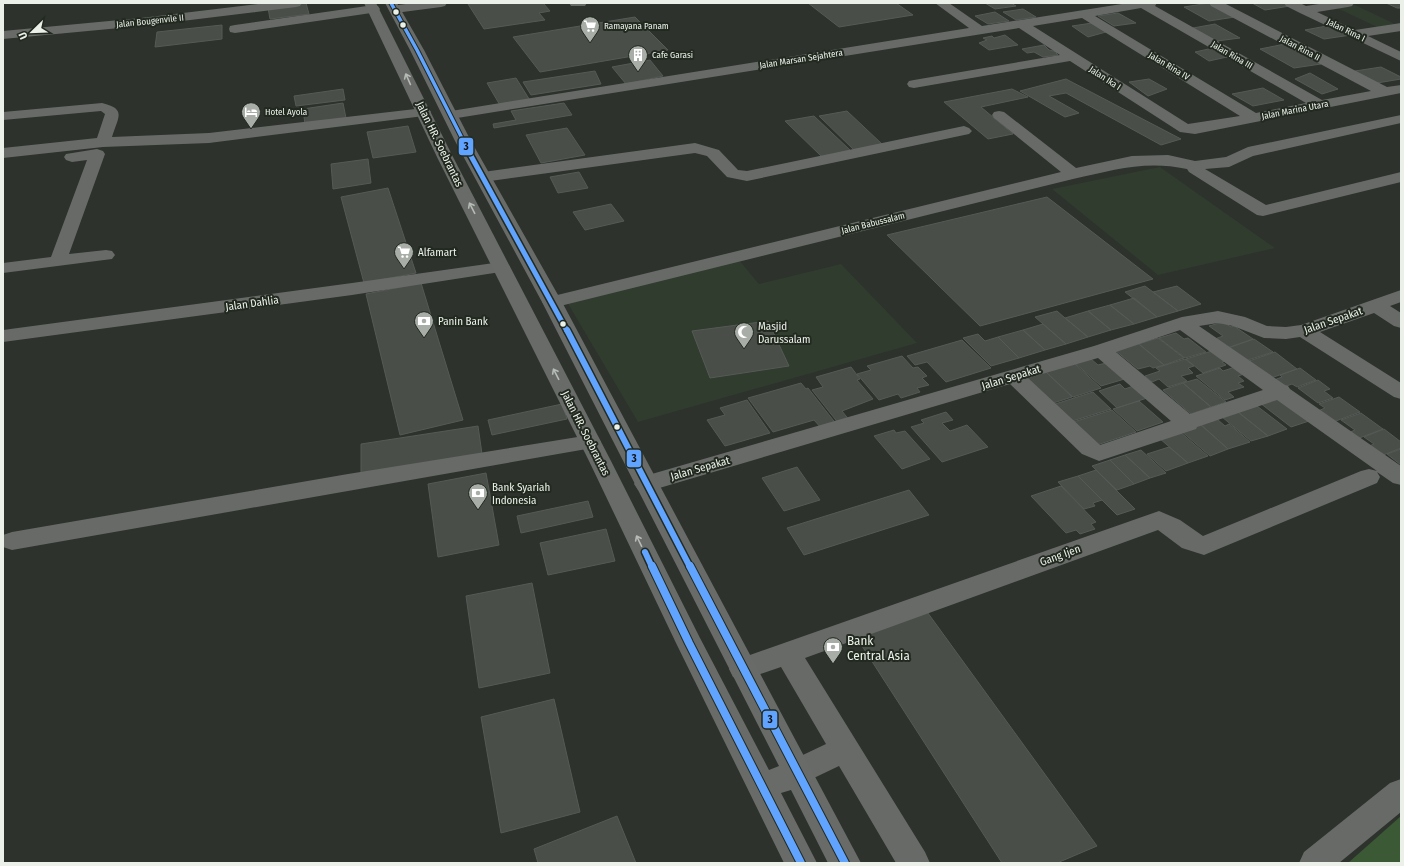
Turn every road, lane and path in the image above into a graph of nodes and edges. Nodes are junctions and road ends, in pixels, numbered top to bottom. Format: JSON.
{"nodes":[{"id":1,"x":296,"y":3,"type":"edge"},
{"id":2,"x":441,"y":3,"type":"edge"},
{"id":3,"x":576,"y":3,"type":"edge"},
{"id":4,"x":581,"y":3,"type":"edge"},
{"id":5,"x":941,"y":3,"type":"edge"},
{"id":6,"x":1215,"y":3,"type":"edge"},
{"id":7,"x":1290,"y":3,"type":"edge"},
{"id":8,"x":1348,"y":3,"type":"edge"},
{"id":9,"x":1147,"y":4,"type":"edge"},
{"id":10,"x":382,"y":6,"type":"edge"},
{"id":11,"x":1304,"y":10,"type":"junction"},
{"id":12,"x":1084,"y":14,"type":"junction"},
{"id":13,"x":1023,"y":24,"type":"junction"},
{"id":14,"x":1401,"y":27,"type":"edge"},
{"id":15,"x":235,"y":29,"type":"dead end"},
{"id":16,"x":981,"y":31,"type":"junction"},
{"id":17,"x":1354,"y":34,"type":"junction"},
{"id":18,"x":3,"y":35,"type":"edge"},
{"id":19,"x":1072,"y":56,"type":"junction"},
{"id":20,"x":1401,"y":57,"type":"edge"},
{"id":21,"x":914,"y":84,"type":"dead end"},
{"id":22,"x":1401,"y":89,"type":"edge"},
{"id":23,"x":1385,"y":92,"type":"junction"},
{"id":24,"x":1320,"y":105,"type":"junction"},
{"id":25,"x":424,"y":112,"type":"junction"},
{"id":26,"x":451,"y":115,"type":"junction"},
{"id":27,"x":999,"y":115,"type":"dead end"},
{"id":28,"x":3,"y":116,"type":"edge"},
{"id":29,"x":1254,"y":118,"type":"junction"},
{"id":30,"x":1401,"y":119,"type":"edge"},
{"id":31,"x":1381,"y":124,"type":"junction"},
{"id":32,"x":1189,"y":129,"type":"joint"},
{"id":33,"x":964,"y":131,"type":"dead end"},
{"id":34,"x":1401,"y":135,"type":"edge"},
{"id":35,"x":103,"y":142,"type":"junction"},
{"id":36,"x":3,"y":153,"type":"edge"},
{"id":37,"x":3,"y":165,"type":"edge"},
{"id":38,"x":1196,"y":166,"type":"junction"},
{"id":39,"x":1073,"y":174,"type":"junction"},
{"id":40,"x":483,"y":177,"type":"junction"},
{"id":41,"x":1401,"y":177,"type":"edge"},
{"id":42,"x":511,"y":226,"type":"junction"},
{"id":43,"x":484,"y":232,"type":"junction"},
{"id":44,"x":106,"y":255,"type":"dead end"},
{"id":45,"x":529,"y":260,"type":"junction"},
{"id":46,"x":58,"y":261,"type":"junction"},
{"id":47,"x":501,"y":267,"type":"junction"},
{"id":48,"x":3,"y":268,"type":"edge"},
{"id":49,"x":1401,"y":296,"type":"edge"},
{"id":50,"x":552,"y":302,"type":"junction"},
{"id":51,"x":1375,"y":305,"type":"junction"},
{"id":52,"x":1401,"y":322,"type":"edge"},
{"id":53,"x":1182,"y":323,"type":"junction"},
{"id":54,"x":1304,"y":331,"type":"junction"},
{"id":55,"x":3,"y":336,"type":"edge"},
{"id":56,"x":1101,"y":350,"type":"junction"},
{"id":57,"x":1014,"y":376,"type":"junction"},
{"id":58,"x":1281,"y":391,"type":"junction"},
{"id":59,"x":1401,"y":392,"type":"edge"},
{"id":60,"x":1188,"y":424,"type":"junction"},
{"id":61,"x":590,"y":442,"type":"junction"},
{"id":62,"x":1369,"y":477,"type":"dead end"},
{"id":63,"x":1401,"y":477,"type":"edge"},
{"id":64,"x":646,"y":484,"type":"junction"},
{"id":65,"x":12,"y":541,"type":"dead end"},
{"id":66,"x":787,"y":653,"type":"junction"},
{"id":67,"x":743,"y":669,"type":"junction"},
{"id":68,"x":845,"y":749,"type":"junction"},
{"id":69,"x":798,"y":773,"type":"junction"},
{"id":70,"x":763,"y":787,"type":"junction"},
{"id":71,"x":1401,"y":793,"type":"edge"},
{"id":72,"x":801,"y":863,"type":"edge"},
{"id":73,"x":845,"y":863,"type":"edge"},
{"id":74,"x":914,"y":863,"type":"edge"},
{"id":75,"x":1315,"y":863,"type":"edge"}],
"edges":[{"from":1,"to":18,"type":"street","name":"Jalan Bougenvile II"},
{"from":2,"to":10,"type":"street"},
{"from":3,"to":4,"type":"street"},
{"from":5,"to":16,"type":"street"},
{"from":6,"to":23,"type":"street","name":"Jalan Rina II"},
{"from":7,"to":11,"type":"street","name":"Jalan Rina I"},
{"from":8,"to":11,"type":"street"},
{"from":9,"to":12,"type":"street","name":"Jalan Marsan Sejahtera"},
{"from":9,"to":24,"type":"street","name":"Jalan Rina III"},
{"from":10,"to":15,"type":"street"},
{"from":25,"to":10,"type":"main road","name":"Jalan HR. Soebrantas","one_way":true},
{"from":10,"to":26,"type":"main road","name":"Jalan HR. Soebrantas"},
{"from":11,"to":17,"type":"street","name":"Jalan Rina I"},
{"from":12,"to":13,"type":"street","name":"Jalan Marsan Sejahtera"},
{"from":12,"to":29,"type":"street","name":"Jalan Rina IV"},
{"from":13,"to":16,"type":"street","name":"Jalan Marsan Sejahtera"},
{"from":13,"to":19,"type":"street","name":"Jalan Ika I"},
{"from":14,"to":17,"type":"street"},
{"from":16,"to":26,"type":"street","name":"Jalan Marsan Sejahtera"},
{"from":17,"to":20,"type":"street","name":"Jalan Rina I"},
{"from":19,"to":21,"type":"street"},
{"from":19,"to":32,"type":"street","name":"Jalan Ika I"},
{"from":22,"to":23,"type":"street","name":"Jalan Marina Utara"},
{"from":23,"to":24,"type":"street","name":"Jalan Marina Utara"},
{"from":24,"to":29,"type":"street","name":"Jalan Marina Utara"},
{"from":25,"to":35,"type":"street"},
{"from":43,"to":25,"type":"main road","name":"Jalan HR. Soebrantas","one_way":true},
{"from":26,"to":40,"type":"main road","name":"Jalan HR. Soebrantas"},
{"from":27,"to":39,"type":"street"},
{"from":28,"to":35,"type":"street"},
{"from":29,"to":32,"type":"street","name":"Jalan Marina Utara"},
{"from":30,"to":31,"type":"street"},
{"from":31,"to":34,"type":"street"},
{"from":31,"to":38,"type":"street"},
{"from":33,"to":40,"type":"street"},
{"from":35,"to":36,"type":"street"},
{"from":37,"to":46,"type":"street"},
{"from":38,"to":39,"type":"street","name":"Jalan Babussalam"},
{"from":38,"to":41,"type":"street"},
{"from":39,"to":50,"type":"street","name":"Jalan Babussalam"},
{"from":40,"to":42,"type":"main road","name":"Jalan HR. Soebrantas"},
{"from":42,"to":43,"type":"main road"},
{"from":42,"to":45,"type":"main road","name":"Jalan HR. Soebrantas"},
{"from":43,"to":47,"type":"main road","name":"Jalan HR. Soebrantas"},
{"from":44,"to":46,"type":"street"},
{"from":45,"to":47,"type":"main road"},
{"from":45,"to":50,"type":"main road","name":"Jalan HR. Soebrantas"},
{"from":46,"to":48,"type":"street"},
{"from":47,"to":55,"type":"street","name":"Jalan Dahlia"},
{"from":61,"to":47,"type":"main road","name":"Jalan HR. Soebrantas","one_way":true},
{"from":49,"to":51,"type":"street","name":"Jalan Sepakat"},
{"from":50,"to":64,"type":"main road","name":"Jalan HR. Soebrantas"},
{"from":51,"to":52,"type":"street"},
{"from":51,"to":54,"type":"street","name":"Jalan Sepakat"},
{"from":53,"to":54,"type":"street","name":"Jalan Sepakat"},
{"from":53,"to":56,"type":"street","name":"Jalan Sepakat"},
{"from":53,"to":58,"type":"street"},
{"from":54,"to":59,"type":"street"},
{"from":56,"to":57,"type":"street","name":"Jalan Sepakat"},
{"from":56,"to":60,"type":"street"},
{"from":57,"to":60,"type":"street"},
{"from":57,"to":64,"type":"street","name":"Jalan Sepakat"},
{"from":58,"to":60,"type":"street"},
{"from":58,"to":63,"type":"street"},
{"from":61,"to":65,"type":"street"},
{"from":70,"to":61,"type":"main road","name":"Jalan HR. Soebrantas","one_way":true},
{"from":62,"to":66,"type":"street","name":"Gang Ijen"},
{"from":64,"to":67,"type":"main road","name":"Jalan HR. Soebrantas"},
{"from":66,"to":67,"type":"street","name":"Gang Ijen"},
{"from":66,"to":68,"type":"street"},
{"from":67,"to":69,"type":"main road","name":"Jalan HR. Soebrantas"},
{"from":68,"to":69,"type":"street"},
{"from":68,"to":74,"type":"street"},
{"from":69,"to":70,"type":"main road"},
{"from":69,"to":73,"type":"main road","name":"Jalan HR. Soebrantas"},
{"from":70,"to":72,"type":"main road","name":"Jalan HR. Soebrantas"},
{"from":71,"to":75,"type":"street"}]}
